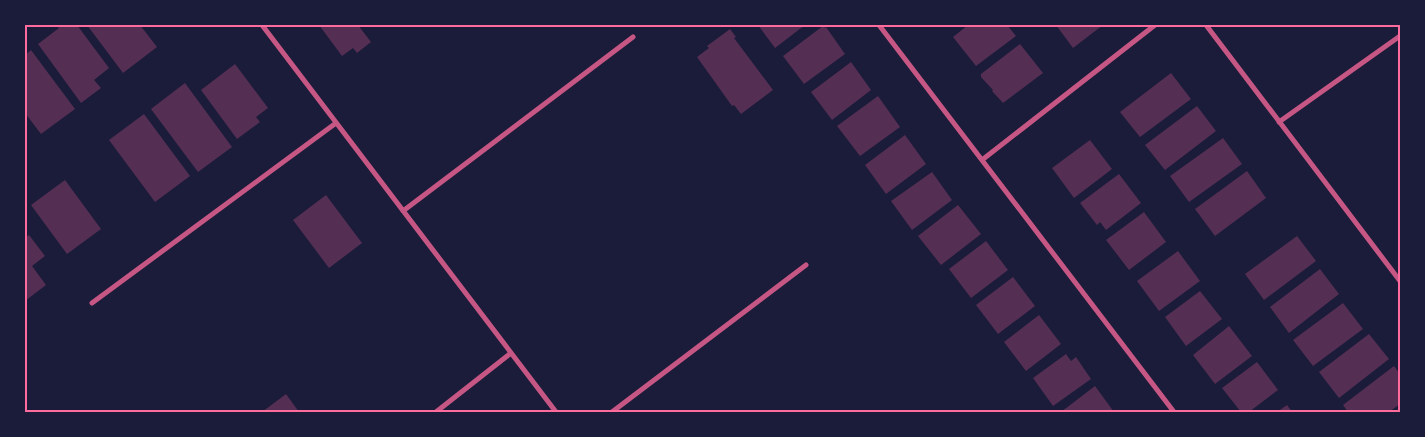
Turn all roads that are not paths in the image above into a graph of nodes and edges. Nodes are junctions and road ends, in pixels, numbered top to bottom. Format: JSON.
{"nodes":[{"id":1,"x":262,"y":25,"type":"edge"},
{"id":2,"x":879,"y":25,"type":"edge"},
{"id":3,"x":1155,"y":25,"type":"edge"},
{"id":4,"x":1206,"y":25,"type":"edge"},
{"id":5,"x":1400,"y":36,"type":"edge"},
{"id":6,"x":633,"y":37,"type":"dead end"},
{"id":7,"x":1279,"y":122,"type":"junction"},
{"id":8,"x":336,"y":123,"type":"junction"},
{"id":9,"x":982,"y":160,"type":"junction"},
{"id":10,"x":403,"y":210,"type":"junction"},
{"id":11,"x":806,"y":265,"type":"dead end"},
{"id":12,"x":1400,"y":281,"type":"edge"},
{"id":13,"x":92,"y":303,"type":"dead end"},
{"id":14,"x":511,"y":353,"type":"junction"},
{"id":15,"x":436,"y":412,"type":"edge"},
{"id":16,"x":556,"y":412,"type":"edge"},
{"id":17,"x":612,"y":412,"type":"edge"},
{"id":18,"x":1174,"y":412,"type":"edge"}],
"edges":[{"from":1,"to":8,"type":"street"},
{"from":2,"to":9,"type":"street"},
{"from":3,"to":9,"type":"street"},
{"from":4,"to":7,"type":"street"},
{"from":5,"to":7,"type":"street"},
{"from":6,"to":10,"type":"street"},
{"from":7,"to":12,"type":"street"},
{"from":8,"to":10,"type":"street"},
{"from":8,"to":13,"type":"street"},
{"from":9,"to":18,"type":"street"},
{"from":10,"to":14,"type":"street"},
{"from":11,"to":17,"type":"street"},
{"from":14,"to":15,"type":"street"},
{"from":14,"to":16,"type":"street"}]}
